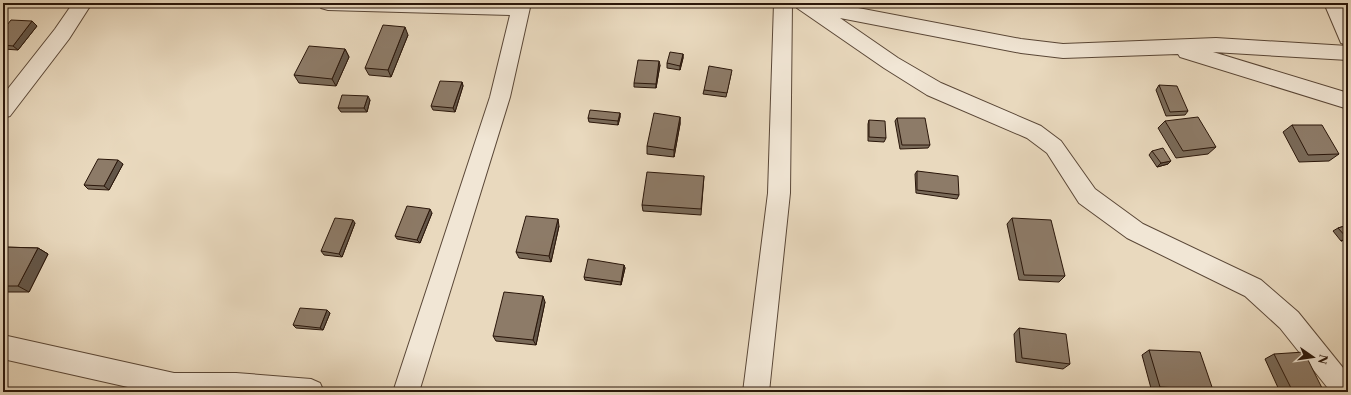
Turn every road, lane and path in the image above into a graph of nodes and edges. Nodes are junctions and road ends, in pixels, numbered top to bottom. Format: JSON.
{"nodes":[{"id":1,"x":83,"y":3,"type":"edge"},
{"id":2,"x":328,"y":3,"type":"edge"},
{"id":3,"x":783,"y":3,"type":"edge"},
{"id":4,"x":804,"y":3,"type":"edge"},
{"id":5,"x":1334,"y":3,"type":"edge"},
{"id":6,"x":521,"y":6,"type":"edge"},
{"id":7,"x":1348,"y":38,"type":"edge"},
{"id":8,"x":1168,"y":46,"type":"junction"},
{"id":9,"x":1348,"y":53,"type":"edge"},
{"id":10,"x":1348,"y":101,"type":"edge"},
{"id":11,"x":3,"y":110,"type":"edge"},
{"id":12,"x":3,"y":347,"type":"edge"},
{"id":13,"x":173,"y":388,"type":"edge"},
{"id":14,"x":1348,"y":390,"type":"edge"},
{"id":15,"x":311,"y":392,"type":"edge"},
{"id":16,"x":406,"y":392,"type":"edge"},
{"id":17,"x":756,"y":392,"type":"edge"}],
"edges":[{"from":1,"to":11,"type":"street"},
{"from":2,"to":6,"type":"street"},
{"from":3,"to":17,"type":"street"},
{"from":4,"to":8,"type":"street"},
{"from":4,"to":14,"type":"street"},
{"from":5,"to":7,"type":"street"},
{"from":6,"to":16,"type":"street"},
{"from":8,"to":9,"type":"street"},
{"from":8,"to":10,"type":"street"},
{"from":12,"to":13,"type":"street"},
{"from":13,"to":15,"type":"street"}]}
